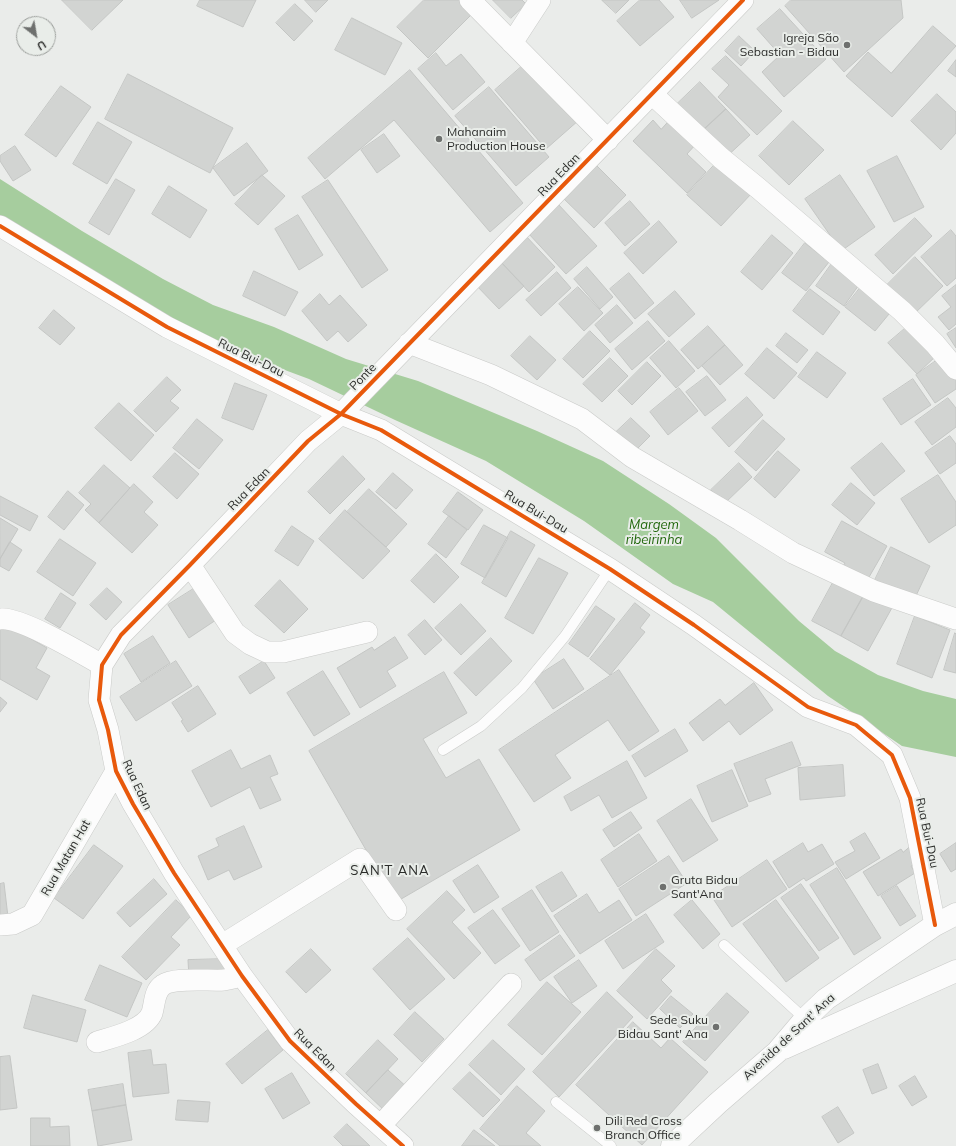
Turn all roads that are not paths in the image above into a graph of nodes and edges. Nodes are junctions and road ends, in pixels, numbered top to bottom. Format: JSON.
{"nodes":[{"id":1,"x":470,"y":0,"type":"edge"},
{"id":2,"x":540,"y":0,"type":"edge"},
{"id":3,"x":743,"y":0,"type":"edge"},
{"id":4,"x":512,"y":43,"type":"junction"},
{"id":5,"x":652,"y":94,"type":"junction"},
{"id":6,"x":608,"y":140,"type":"junction"},
{"id":7,"x":0,"y":226,"type":"edge"},
{"id":8,"x":409,"y":343,"type":"junction"},
{"id":9,"x":389,"y":364,"type":"joint"},
{"id":10,"x":956,"y":369,"type":"edge"},
{"id":11,"x":346,"y":409,"type":"junction"},
{"id":12,"x":190,"y":565,"type":"junction"},
{"id":13,"x":610,"y":569,"type":"junction"},
{"id":14,"x":0,"y":619,"type":"edge"},
{"id":15,"x":956,"y":619,"type":"edge"},
{"id":16,"x":367,"y":632,"type":"dead end"},
{"id":17,"x":102,"y":665,"type":"junction"},
{"id":18,"x":443,"y":750,"type":"dead end"},
{"id":19,"x":116,"y":771,"type":"junction"},
{"id":20,"x":396,"y":910,"type":"dead end"},
{"id":21,"x":956,"y":914,"type":"edge"},
{"id":22,"x":0,"y":925,"type":"edge"},
{"id":23,"x":935,"y":925,"type":"junction"},
{"id":24,"x":222,"y":945,"type":"junction"},
{"id":25,"x":724,"y":945,"type":"dead end"},
{"id":26,"x":956,"y":971,"type":"edge"},
{"id":27,"x":242,"y":976,"type":"junction"},
{"id":28,"x":511,"y":984,"type":"dead end"},
{"id":29,"x":805,"y":1019,"type":"junction"},
{"id":30,"x":97,"y":1042,"type":"dead end"},
{"id":31,"x":777,"y":1052,"type":"junction"},
{"id":32,"x":556,"y":1102,"type":"dead end"},
{"id":33,"x":381,"y":1125,"type":"junction"},
{"id":34,"x":403,"y":1146,"type":"edge"},
{"id":35,"x":611,"y":1146,"type":"edge"},
{"id":36,"x":672,"y":1146,"type":"edge"}],
"edges":[{"from":1,"to":4,"type":"street"},
{"from":2,"to":4,"type":"street"},
{"from":3,"to":5,"type":"street","name":"Rua Edan"},
{"from":4,"to":6,"type":"street"},
{"from":5,"to":6,"type":"street","name":"Rua Edan"},
{"from":5,"to":10,"type":"street"},
{"from":6,"to":8,"type":"street","name":"Rua Edan"},
{"from":7,"to":11,"type":"street","name":"Rua Bui-Dau"},
{"from":8,"to":9,"type":"street","name":"Rua Edan"},
{"from":8,"to":15,"type":"street"},
{"from":9,"to":11,"type":"street","name":"Ponte"},
{"from":11,"to":12,"type":"street","name":"Rua Edan"},
{"from":11,"to":13,"type":"street","name":"Rua Bui-Dau"},
{"from":12,"to":16,"type":"street"},
{"from":12,"to":17,"type":"street","name":"Rua Edan"},
{"from":13,"to":18,"type":"lane"},
{"from":13,"to":23,"type":"street","name":"Rua Bui-Dau"},
{"from":14,"to":17,"type":"street"},
{"from":17,"to":19,"type":"street","name":"Rua Edan"},
{"from":19,"to":22,"type":"street","name":"Rua Matan Hat"},
{"from":19,"to":24,"type":"street","name":"Rua Edan"},
{"from":20,"to":24,"type":"street"},
{"from":21,"to":23,"type":"main road","name":"Avenida de Sant' Ana"},
{"from":23,"to":29,"type":"main road","name":"Avenida de Sant' Ana"},
{"from":24,"to":27,"type":"street","name":"Rua Edan"},
{"from":25,"to":29,"type":"lane"},
{"from":26,"to":31,"type":"main road"},
{"from":27,"to":30,"type":"street"},
{"from":27,"to":33,"type":"street","name":"Rua Edan"},
{"from":28,"to":33,"type":"street"},
{"from":29,"to":31,"type":"main road","name":"Avenida de Sant' Ana"},
{"from":31,"to":36,"type":"main road","name":"Avenida de Sant' Ana"},
{"from":32,"to":35,"type":"lane"},
{"from":33,"to":34,"type":"street","name":"Rua Edan"}]}
